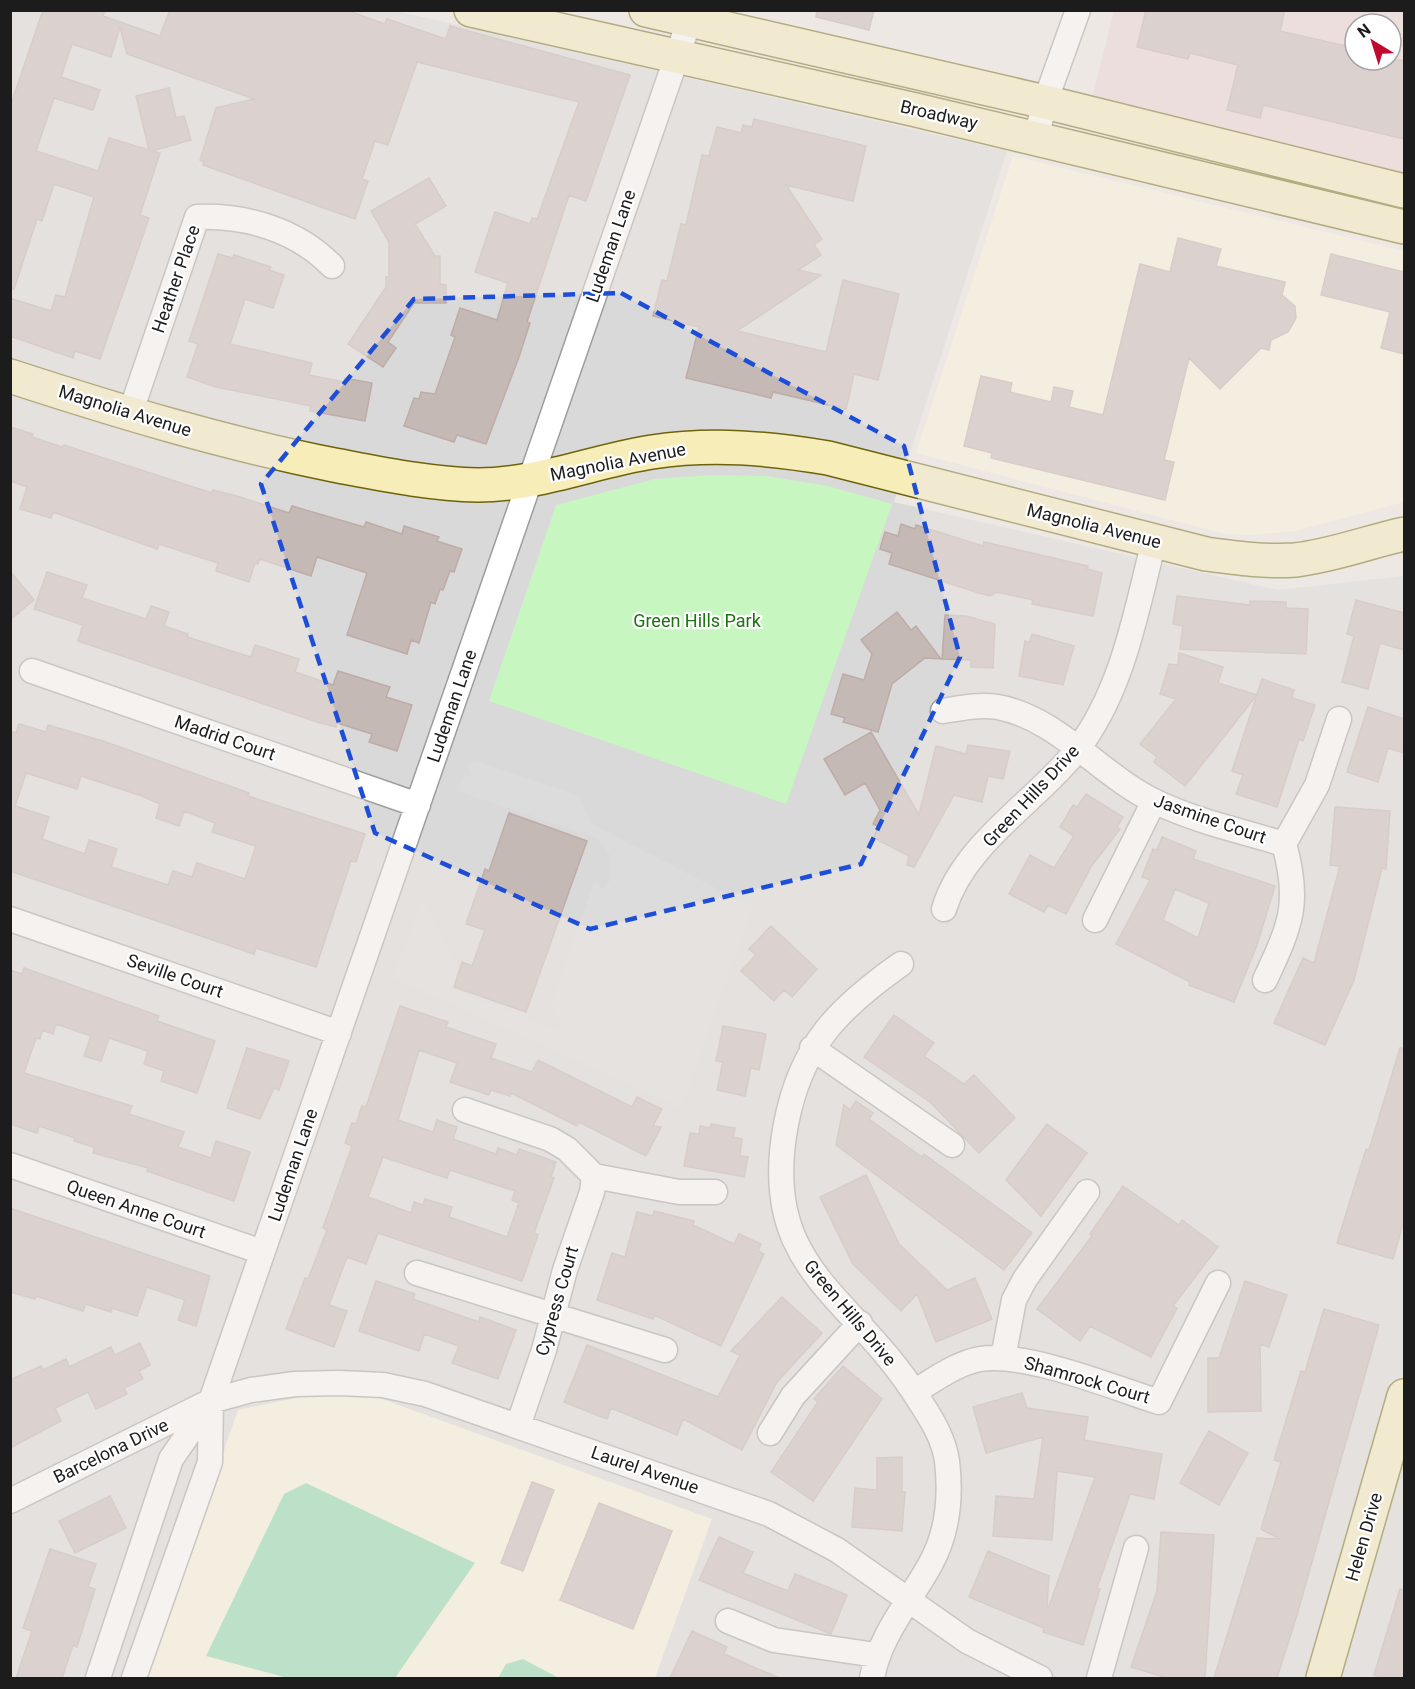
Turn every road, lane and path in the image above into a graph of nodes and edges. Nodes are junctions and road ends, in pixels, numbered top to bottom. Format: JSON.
{"nodes":[{"id":1,"x":471,"y":10,"type":"edge"},
{"id":2,"x":646,"y":10,"type":"edge"},
{"id":3,"x":1078,"y":10,"type":"edge"},
{"id":4,"x":691,"y":15,"type":"edge"},
{"id":5,"x":678,"y":55,"type":"junction"},
{"id":6,"x":1045,"y":102,"type":"junction"},
{"id":7,"x":1036,"y":138,"type":"junction"},
{"id":8,"x":1404,"y":191,"type":"edge"},
{"id":9,"x":1404,"y":227,"type":"edge"},
{"id":10,"x":332,"y":266,"type":"dead end"},
{"id":11,"x":10,"y":376,"type":"edge"},
{"id":12,"x":130,"y":414,"type":"junction"},
{"id":13,"x":530,"y":480,"type":"junction"},
{"id":14,"x":1404,"y":534,"type":"edge"},
{"id":15,"x":1154,"y":541,"type":"junction"},
{"id":16,"x":32,"y":671,"type":"dead end"},
{"id":17,"x":944,"y":711,"type":"dead end"},
{"id":18,"x":1339,"y":719,"type":"dead end"},
{"id":19,"x":1078,"y":749,"type":"junction"},
{"id":20,"x":1154,"y":801,"type":"junction"},
{"id":21,"x":418,"y":805,"type":"junction"},
{"id":22,"x":1284,"y":844,"type":"junction"},
{"id":23,"x":944,"y":909,"type":"dead end"},
{"id":24,"x":10,"y":919,"type":"edge"},
{"id":25,"x":1095,"y":921,"type":"dead end"},
{"id":26,"x":901,"y":964,"type":"dead end"},
{"id":27,"x":1265,"y":980,"type":"dead end"},
{"id":28,"x":339,"y":1033,"type":"junction"},
{"id":29,"x":812,"y":1048,"type":"junction"},
{"id":30,"x":465,"y":1110,"type":"dead end"},
{"id":31,"x":952,"y":1145,"type":"dead end"},
{"id":32,"x":10,"y":1165,"type":"edge"},
{"id":33,"x":594,"y":1176,"type":"junction"},
{"id":34,"x":715,"y":1192,"type":"dead end"},
{"id":35,"x":1087,"y":1192,"type":"dead end"},
{"id":36,"x":262,"y":1252,"type":"junction"},
{"id":37,"x":417,"y":1273,"type":"dead end"},
{"id":38,"x":1218,"y":1283,"type":"dead end"},
{"id":39,"x":554,"y":1315,"type":"junction"},
{"id":40,"x":860,"y":1323,"type":"junction"},
{"id":41,"x":665,"y":1350,"type":"dead end"},
{"id":42,"x":1003,"y":1358,"type":"junction"},
{"id":43,"x":914,"y":1392,"type":"junction"},
{"id":44,"x":1404,"y":1396,"type":"edge"},
{"id":45,"x":211,"y":1401,"type":"junction"},
{"id":46,"x":518,"y":1426,"type":"junction"},
{"id":47,"x":770,"y":1433,"type":"dead end"},
{"id":48,"x":10,"y":1501,"type":"edge"},
{"id":49,"x":1136,"y":1548,"type":"dead end"},
{"id":50,"x":908,"y":1601,"type":"junction"},
{"id":51,"x":728,"y":1621,"type":"dead end"},
{"id":52,"x":876,"y":1655,"type":"junction"},
{"id":53,"x":98,"y":1678,"type":"edge"},
{"id":54,"x":134,"y":1678,"type":"edge"},
{"id":55,"x":872,"y":1678,"type":"edge"},
{"id":56,"x":1040,"y":1678,"type":"edge"},
{"id":57,"x":1099,"y":1678,"type":"edge"},
{"id":58,"x":1323,"y":1678,"type":"edge"}],
"edges":[{"from":1,"to":5,"type":"street","name":"Broadway"},
{"from":2,"to":4,"type":"street","name":"Broadway"},
{"from":3,"to":6,"type":"street"},
{"from":4,"to":5,"type":"street","name":"Ludeman Lane"},
{"from":4,"to":6,"type":"street","name":"Broadway"},
{"from":5,"to":7,"type":"street","name":"Broadway"},
{"from":5,"to":13,"type":"street","name":"Ludeman Lane"},
{"from":6,"to":7,"type":"street"},
{"from":6,"to":8,"type":"street","name":"Broadway"},
{"from":7,"to":9,"type":"street","name":"Broadway"},
{"from":10,"to":12,"type":"street","name":"Heather Place"},
{"from":11,"to":12,"type":"street","name":"Magnolia Avenue"},
{"from":12,"to":13,"type":"street","name":"Magnolia Avenue"},
{"from":13,"to":15,"type":"street","name":"Magnolia Avenue"},
{"from":13,"to":21,"type":"street","name":"Ludeman Lane"},
{"from":14,"to":15,"type":"street","name":"Magnolia Avenue"},
{"from":15,"to":19,"type":"street","name":"Green Hills Drive"},
{"from":16,"to":21,"type":"street","name":"Madrid Court"},
{"from":17,"to":19,"type":"street","name":"Jasmine Court"},
{"from":18,"to":22,"type":"street"},
{"from":19,"to":20,"type":"street","name":"Jasmine Court"},
{"from":19,"to":23,"type":"street","name":"Green Hills Drive"},
{"from":20,"to":22,"type":"street","name":"Jasmine Court"},
{"from":20,"to":25,"type":"street"},
{"from":21,"to":28,"type":"street","name":"Ludeman Lane"},
{"from":22,"to":27,"type":"street"},
{"from":24,"to":28,"type":"street","name":"Seville Court"},
{"from":26,"to":29,"type":"street","name":"Green Hills Drive"},
{"from":28,"to":36,"type":"street","name":"Ludeman Lane"},
{"from":29,"to":31,"type":"street"},
{"from":29,"to":40,"type":"street","name":"Green Hills Drive"},
{"from":30,"to":33,"type":"street"},
{"from":32,"to":36,"type":"street","name":"Queen Anne Court"},
{"from":33,"to":34,"type":"street"},
{"from":33,"to":39,"type":"street","name":"Cypress Court"},
{"from":35,"to":42,"type":"street"},
{"from":36,"to":45,"type":"street","name":"Ludeman Lane"},
{"from":37,"to":39,"type":"street"},
{"from":38,"to":42,"type":"street","name":"Shamrock Court"},
{"from":39,"to":41,"type":"street"},
{"from":39,"to":46,"type":"street","name":"Cypress Court"},
{"from":40,"to":43,"type":"street","name":"Green Hills Drive"},
{"from":40,"to":47,"type":"street"},
{"from":42,"to":43,"type":"street","name":"Shamrock Court"},
{"from":43,"to":50,"type":"street","name":"Green Hills Drive"},
{"from":44,"to":58,"type":"street","name":"Helen Drive"},
{"from":45,"to":46,"type":"street","name":"Laurel Avenue"},
{"from":45,"to":48,"type":"street","name":"Barcelona Drive"},
{"from":45,"to":53,"type":"street","name":"Ludeman Lane"},
{"from":45,"to":54,"type":"street","name":"Ludeman Lane"},
{"from":46,"to":50,"type":"street","name":"Laurel Avenue"},
{"from":49,"to":57,"type":"street"},
{"from":50,"to":52,"type":"street","name":"Green Hills Drive"},
{"from":50,"to":56,"type":"street","name":"Laurel Avenue"},
{"from":51,"to":52,"type":"street"},
{"from":52,"to":55,"type":"street","name":"Green Hills Drive"}]}
